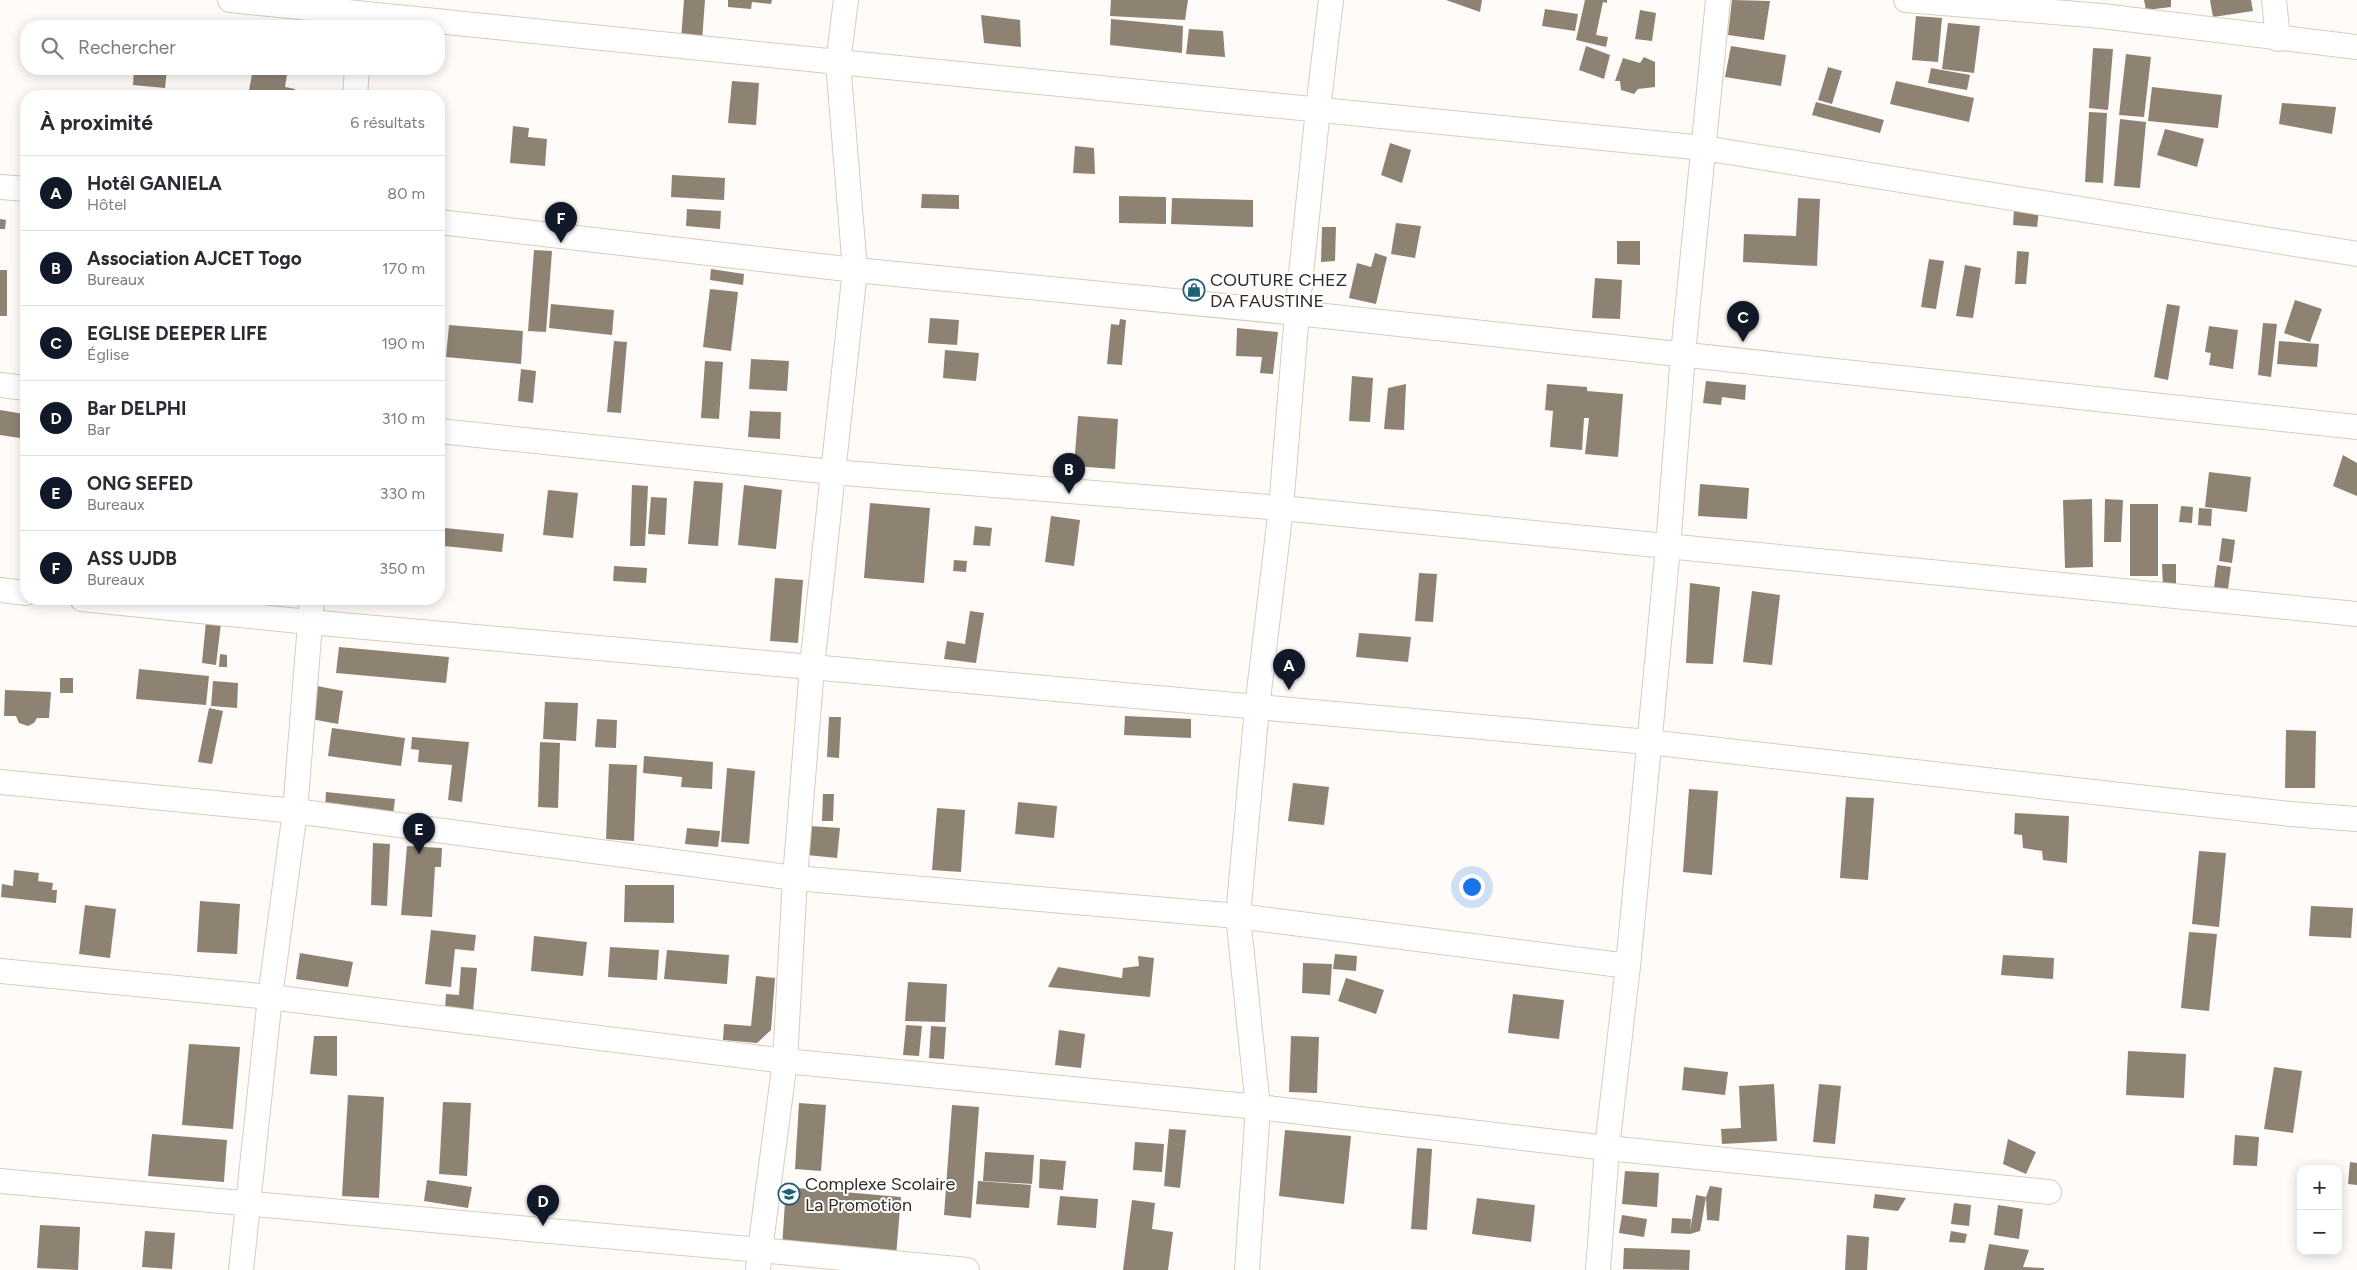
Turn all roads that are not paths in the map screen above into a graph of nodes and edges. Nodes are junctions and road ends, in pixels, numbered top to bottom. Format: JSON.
{"nodes":[{"id":1,"x":230,"y":0,"type":"edge"},
{"id":2,"x":846,"y":0,"type":"edge"},
{"id":3,"x":1331,"y":0,"type":"edge"},
{"id":4,"x":1718,"y":0,"type":"edge"},
{"id":5,"x":1906,"y":0,"type":"edge"},
{"id":6,"x":2274,"y":0,"type":"edge"},
{"id":7,"x":2102,"y":8,"type":"edge"},
{"id":8,"x":361,"y":13,"type":"edge"},
{"id":9,"x":429,"y":20,"type":"edge"},
{"id":10,"x":445,"y":22,"type":"edge"},
{"id":11,"x":2278,"y":40,"type":"junction"},
{"id":12,"x":2357,"y":48,"type":"edge"},
{"id":13,"x":838,"y":62,"type":"junction"},
{"id":14,"x":357,"y":75,"type":"edge"},
{"id":15,"x":356,"y":90,"type":"edge"},
{"id":16,"x":1318,"y":109,"type":"junction"},
{"id":17,"x":1704,"y":148,"type":"junction"},
{"id":18,"x":0,"y":187,"type":"edge"},
{"id":19,"x":20,"y":189,"type":"edge"},
{"id":20,"x":445,"y":223,"type":"edge"},
{"id":21,"x":2357,"y":254,"type":"edge"},
{"id":22,"x":855,"y":270,"type":"junction"},
{"id":23,"x":1297,"y":313,"type":"junction"},
{"id":24,"x":1683,"y":354,"type":"junction"},
{"id":25,"x":0,"y":385,"type":"edge"},
{"id":26,"x":20,"y":387,"type":"edge"},
{"id":27,"x":2357,"y":427,"type":"edge"},
{"id":28,"x":445,"y":432,"type":"edge"},
{"id":29,"x":832,"y":472,"type":"junction"},
{"id":30,"x":1281,"y":508,"type":"junction"},
{"id":31,"x":1668,"y":546,"type":"junction"},
{"id":32,"x":0,"y":590,"type":"edge"},
{"id":33,"x":20,"y":592,"type":"edge"},
{"id":34,"x":141,"y":605,"type":"edge"},
{"id":35,"x":311,"y":605,"type":"edge"},
{"id":36,"x":2357,"y":614,"type":"edge"},
{"id":37,"x":309,"y":622,"type":"junction"},
{"id":38,"x":812,"y":667,"type":"junction"},
{"id":39,"x":1257,"y":708,"type":"junction"},
{"id":40,"x":1648,"y":742,"type":"junction"},
{"id":41,"x":0,"y":782,"type":"edge"},
{"id":42,"x":295,"y":812,"type":"junction"},
{"id":43,"x":2357,"y":819,"type":"edge"},
{"id":44,"x":795,"y":878,"type":"junction"},
{"id":45,"x":1238,"y":916,"type":"junction"},
{"id":46,"x":1628,"y":966,"type":"junction"},
{"id":47,"x":0,"y":971,"type":"edge"},
{"id":48,"x":270,"y":997,"type":"junction"},
{"id":49,"x":785,"y":1061,"type":"junction"},
{"id":50,"x":1258,"y":1107,"type":"junction"},
{"id":51,"x":1608,"y":1148,"type":"junction"},
{"id":52,"x":0,"y":1181,"type":"edge"},
{"id":53,"x":2049,"y":1192,"type":"dead end"},
{"id":54,"x":248,"y":1204,"type":"junction"},
{"id":55,"x":759,"y":1260,"type":"edge"},
{"id":56,"x":241,"y":1270,"type":"edge"},
{"id":57,"x":968,"y":1270,"type":"edge"},
{"id":58,"x":1247,"y":1270,"type":"edge"},
{"id":59,"x":1598,"y":1270,"type":"edge"}],
"edges":[{"from":1,"to":8,"type":"street"},
{"from":2,"to":13,"type":"street"},
{"from":3,"to":16,"type":"street"},
{"from":4,"to":17,"type":"street"},
{"from":5,"to":7,"type":"street"},
{"from":6,"to":11,"type":"street"},
{"from":7,"to":11,"type":"street"},
{"from":8,"to":9,"type":"street"},
{"from":10,"to":13,"type":"street"},
{"from":11,"to":12,"type":"street"},
{"from":13,"to":16,"type":"street"},
{"from":13,"to":22,"type":"street"},
{"from":14,"to":15,"type":"street"},
{"from":16,"to":17,"type":"street"},
{"from":16,"to":23,"type":"street"},
{"from":17,"to":21,"type":"street"},
{"from":17,"to":24,"type":"street"},
{"from":18,"to":19,"type":"street"},
{"from":20,"to":22,"type":"street"},
{"from":22,"to":23,"type":"street"},
{"from":22,"to":29,"type":"street"},
{"from":23,"to":24,"type":"street"},
{"from":23,"to":30,"type":"street"},
{"from":24,"to":27,"type":"street"},
{"from":24,"to":31,"type":"street"},
{"from":25,"to":26,"type":"street"},
{"from":28,"to":29,"type":"street"},
{"from":29,"to":30,"type":"street"},
{"from":29,"to":38,"type":"street"},
{"from":30,"to":31,"type":"street"},
{"from":30,"to":39,"type":"street"},
{"from":31,"to":36,"type":"street"},
{"from":31,"to":40,"type":"street"},
{"from":32,"to":33,"type":"street"},
{"from":34,"to":37,"type":"street"},
{"from":35,"to":37,"type":"street"},
{"from":37,"to":38,"type":"street"},
{"from":37,"to":42,"type":"street"},
{"from":38,"to":39,"type":"street"},
{"from":38,"to":44,"type":"street"},
{"from":39,"to":40,"type":"street"},
{"from":39,"to":45,"type":"street"},
{"from":40,"to":43,"type":"street"},
{"from":40,"to":46,"type":"street"},
{"from":41,"to":42,"type":"street"},
{"from":42,"to":44,"type":"street"},
{"from":42,"to":48,"type":"street"},
{"from":44,"to":45,"type":"street"},
{"from":44,"to":49,"type":"street"},
{"from":45,"to":46,"type":"street"},
{"from":45,"to":50,"type":"street"},
{"from":46,"to":51,"type":"street"},
{"from":47,"to":48,"type":"street"},
{"from":48,"to":49,"type":"street"},
{"from":48,"to":54,"type":"street"},
{"from":49,"to":50,"type":"street"},
{"from":49,"to":55,"type":"street"},
{"from":50,"to":51,"type":"street"},
{"from":50,"to":58,"type":"street"},
{"from":51,"to":53,"type":"street"},
{"from":51,"to":59,"type":"street"},
{"from":52,"to":54,"type":"street"},
{"from":54,"to":55,"type":"street"},
{"from":54,"to":56,"type":"street"},
{"from":55,"to":57,"type":"street"}]}
